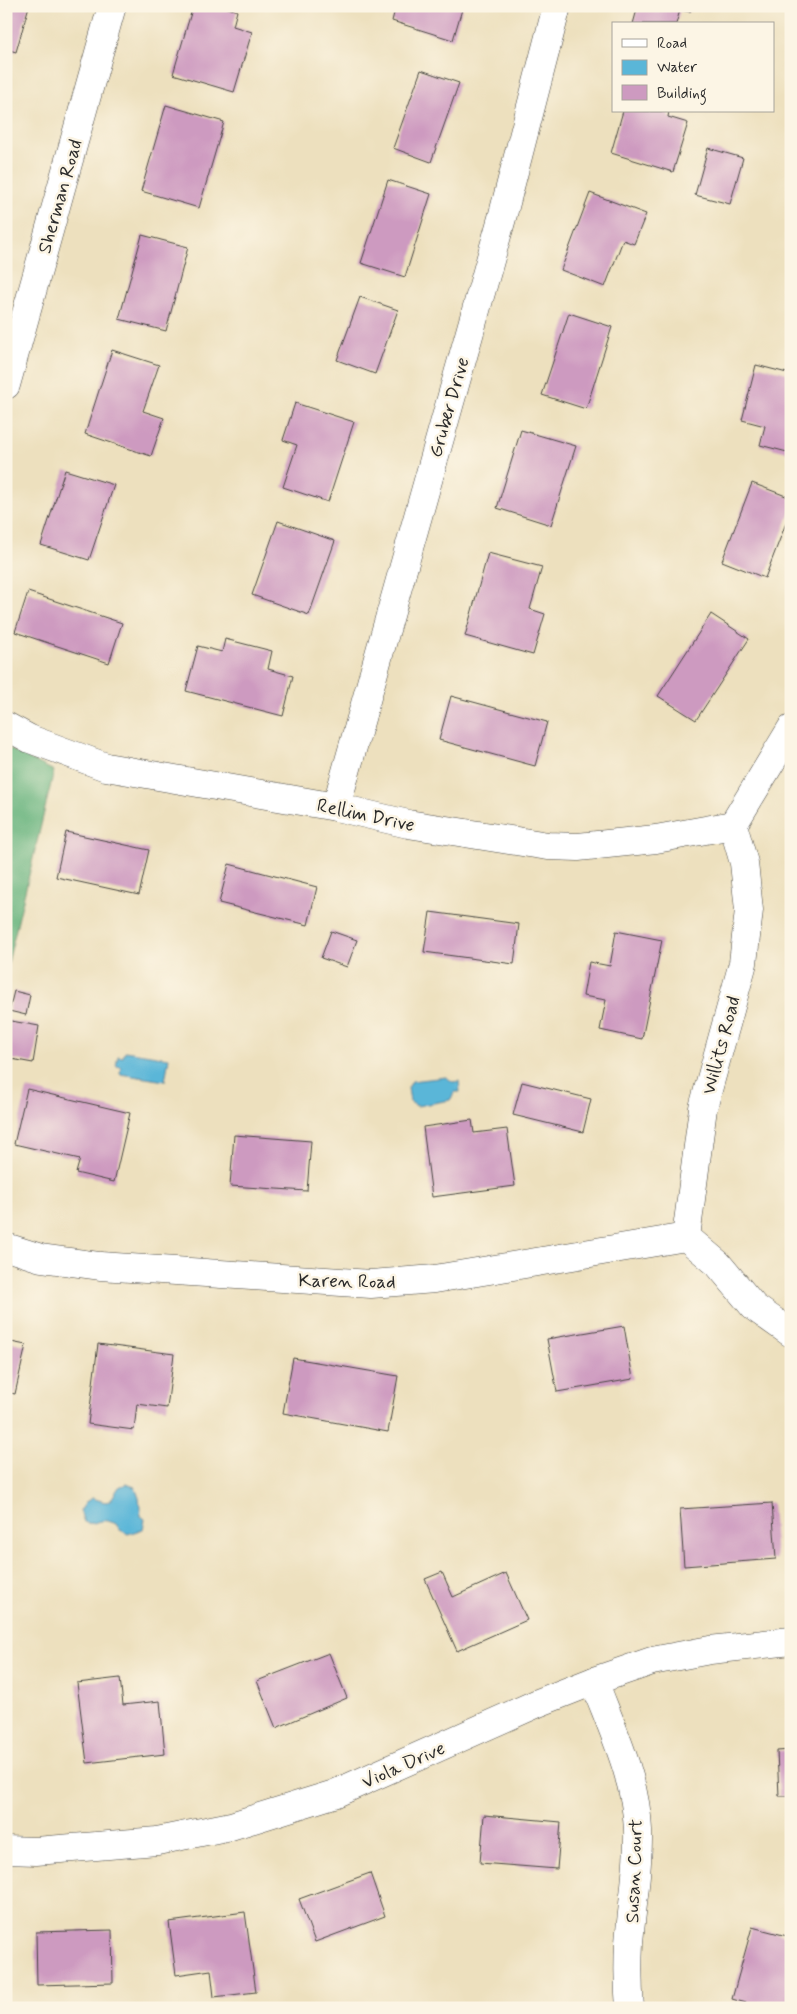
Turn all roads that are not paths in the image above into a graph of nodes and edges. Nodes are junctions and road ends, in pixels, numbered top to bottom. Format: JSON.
{"nodes":[{"id":1,"x":112,"y":6,"type":"edge"},
{"id":2,"x":557,"y":6,"type":"edge"},
{"id":3,"x":6,"y":385,"type":"edge"},
{"id":4,"x":6,"y":726,"type":"edge"},
{"id":5,"x":791,"y":729,"type":"edge"},
{"id":6,"x":336,"y":807,"type":"junction"},
{"id":7,"x":733,"y":825,"type":"junction"},
{"id":8,"x":686,"y":1238,"type":"junction"},
{"id":9,"x":6,"y":1248,"type":"edge"},
{"id":10,"x":791,"y":1333,"type":"edge"},
{"id":11,"x":791,"y":1641,"type":"edge"},
{"id":12,"x":594,"y":1681,"type":"junction"},
{"id":13,"x":6,"y":1850,"type":"edge"},
{"id":14,"x":630,"y":2008,"type":"edge"}],
"edges":[{"from":1,"to":3,"type":"street","name":"Sherman Road"},
{"from":2,"to":6,"type":"street","name":"Gruber Drive"},
{"from":4,"to":6,"type":"street","name":"Rellim Drive"},
{"from":5,"to":7,"type":"street"},
{"from":6,"to":7,"type":"street","name":"Rellim Drive"},
{"from":7,"to":8,"type":"street","name":"Willits Road"},
{"from":8,"to":9,"type":"street","name":"Karen Road"},
{"from":8,"to":10,"type":"street"},
{"from":11,"to":12,"type":"street","name":"Viola Drive"},
{"from":12,"to":13,"type":"street","name":"Viola Drive"},
{"from":12,"to":14,"type":"street","name":"Susan Court"}]}
